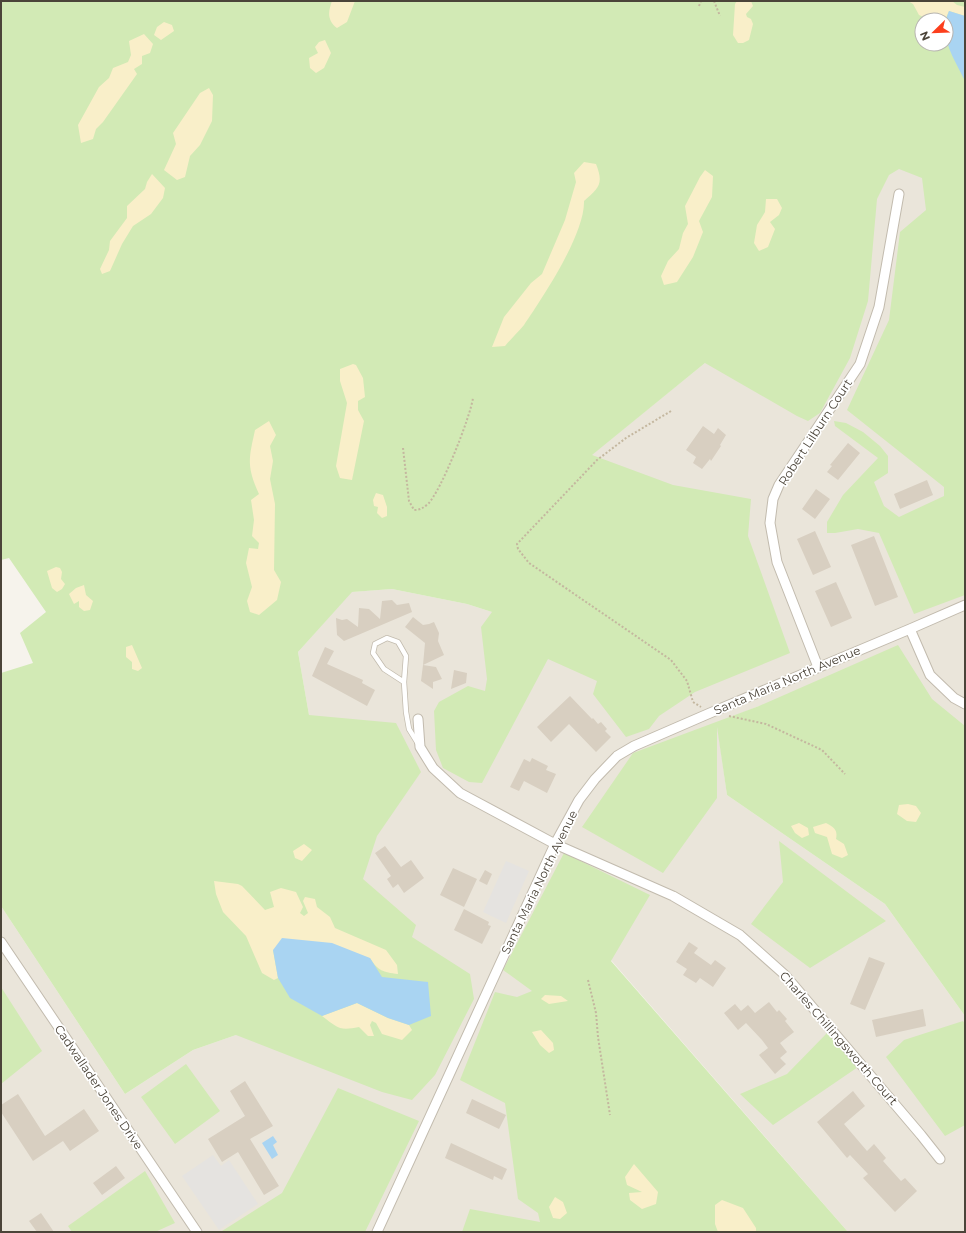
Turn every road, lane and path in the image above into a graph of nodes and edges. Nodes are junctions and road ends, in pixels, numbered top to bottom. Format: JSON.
{"nodes":[{"id":1,"x":701,"y":1,"type":"edge"},
{"id":2,"x":714,"y":1,"type":"edge"},
{"id":3,"x":699,"y":6,"type":"dead end"},
{"id":4,"x":720,"y":16,"type":"dead end"},
{"id":5,"x":899,"y":194,"type":"dead end"},
{"id":6,"x":473,"y":398,"type":"dead end"},
{"id":7,"x":671,"y":411,"type":"dead end"},
{"id":8,"x":403,"y":448,"type":"dead end"},
{"id":9,"x":965,"y":605,"type":"edge"},
{"id":10,"x":910,"y":629,"type":"junction"},
{"id":11,"x":818,"y":667,"type":"junction"},
{"id":12,"x":404,"y":682,"type":"junction"},
{"id":13,"x":965,"y":704,"type":"edge"},
{"id":14,"x":710,"y":713,"type":"junction"},
{"id":15,"x":418,"y":719,"type":"dead end"},
{"id":16,"x":420,"y":747,"type":"junction"},
{"id":17,"x":845,"y":774,"type":"dead end"},
{"id":18,"x":555,"y":844,"type":"junction"},
{"id":19,"x":1,"y":942,"type":"edge"},
{"id":20,"x":588,"y":980,"type":"dead end"},
{"id":21,"x":610,"y":1115,"type":"dead end"},
{"id":22,"x":940,"y":1159,"type":"dead end"},
{"id":23,"x":197,"y":1232,"type":"edge"},
{"id":24,"x":377,"y":1232,"type":"edge"}],
"edges":[{"from":1,"to":3,"type":"path"},
{"from":2,"to":4,"type":"path"},
{"from":5,"to":11,"type":"street","name":"Robert Lilburn Court"},
{"from":6,"to":8,"type":"path"},
{"from":7,"to":14,"type":"path"},
{"from":9,"to":10,"type":"street","name":"Santa Maria North Avenue"},
{"from":10,"to":11,"type":"street","name":"Santa Maria North Avenue"},
{"from":10,"to":13,"type":"street"},
{"from":11,"to":14,"type":"street","name":"Santa Maria North Avenue"},
{"from":12,"to":12,"type":"lane"},
{"from":12,"to":16,"type":"lane"},
{"from":14,"to":17,"type":"path"},
{"from":14,"to":18,"type":"street","name":"Santa Maria North Avenue"},
{"from":15,"to":16,"type":"street"},
{"from":16,"to":18,"type":"street","name":"Charles Chillingsworth Court"},
{"from":18,"to":22,"type":"street","name":"Charles Chillingsworth Court"},
{"from":18,"to":24,"type":"street","name":"Santa Maria North Avenue"},
{"from":19,"to":23,"type":"street","name":"Cadwallader Jones Drive"},
{"from":20,"to":21,"type":"path"}]}
